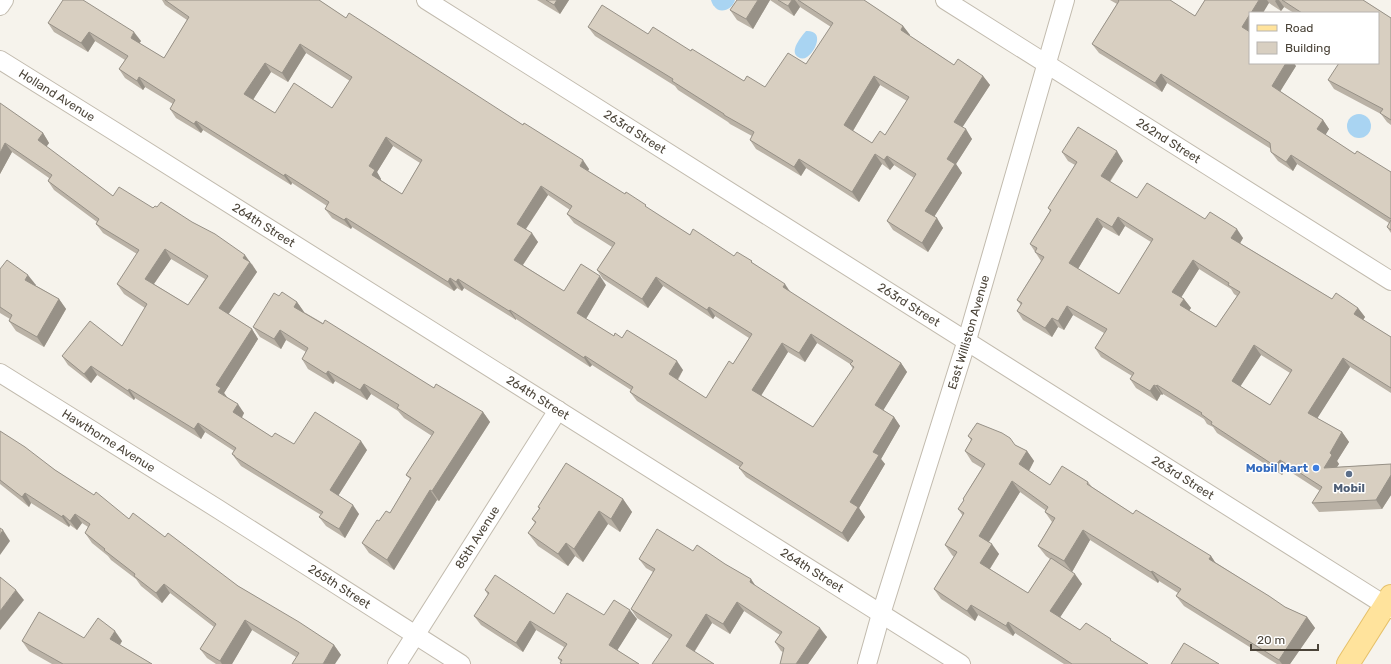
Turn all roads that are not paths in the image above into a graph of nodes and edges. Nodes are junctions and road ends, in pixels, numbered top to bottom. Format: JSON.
{"nodes":[{"id":1,"x":4,"y":0,"type":"edge"},
{"id":2,"x":426,"y":0,"type":"edge"},
{"id":3,"x":945,"y":0,"type":"edge"},
{"id":4,"x":1065,"y":0,"type":"edge"},
{"id":5,"x":0,"y":6,"type":"edge"},
{"id":6,"x":0,"y":60,"type":"edge"},
{"id":7,"x":1046,"y":64,"type":"junction"},
{"id":8,"x":114,"y":131,"type":"joint"},
{"id":9,"x":1391,"y":281,"type":"edge"},
{"id":10,"x":967,"y":340,"type":"junction"},
{"id":11,"x":0,"y":373,"type":"edge"},
{"id":12,"x":558,"y":410,"type":"junction"},
{"id":13,"x":218,"y":509,"type":"joint"},
{"id":14,"x":1389,"y":603,"type":"edge"},
{"id":15,"x":881,"y":614,"type":"junction"},
{"id":16,"x":415,"y":635,"type":"junction"},
{"id":17,"x":397,"y":664,"type":"edge"},
{"id":18,"x":461,"y":664,"type":"edge"},
{"id":19,"x":867,"y":664,"type":"edge"},
{"id":20,"x":961,"y":664,"type":"edge"},
{"id":21,"x":1348,"y":664,"type":"edge"}],
"edges":[{"from":1,"to":5,"type":"street"},
{"from":2,"to":10,"type":"street","name":"263rd Street"},
{"from":3,"to":7,"type":"street","name":"262nd Street"},
{"from":4,"to":7,"type":"street","name":"East Williston Avenue"},
{"from":6,"to":8,"type":"street","name":"Holland Avenue"},
{"from":7,"to":9,"type":"street","name":"262nd Street"},
{"from":7,"to":10,"type":"street","name":"East Williston Avenue"},
{"from":8,"to":12,"type":"street","name":"264th Street"},
{"from":10,"to":14,"type":"street","name":"263rd Street"},
{"from":10,"to":15,"type":"street","name":"East Williston Avenue"},
{"from":11,"to":13,"type":"street","name":"Hawthorne Avenue"},
{"from":12,"to":15,"type":"street","name":"264th Street"},
{"from":12,"to":16,"type":"street","name":"85th Avenue"},
{"from":13,"to":16,"type":"street","name":"265th Street"},
{"from":14,"to":21,"type":"main road"},
{"from":15,"to":19,"type":"street","name":"East Williston Avenue"},
{"from":15,"to":20,"type":"street","name":"264th Street"},
{"from":16,"to":17,"type":"street","name":"85th Avenue"},
{"from":16,"to":18,"type":"street","name":"265th Street"}]}
